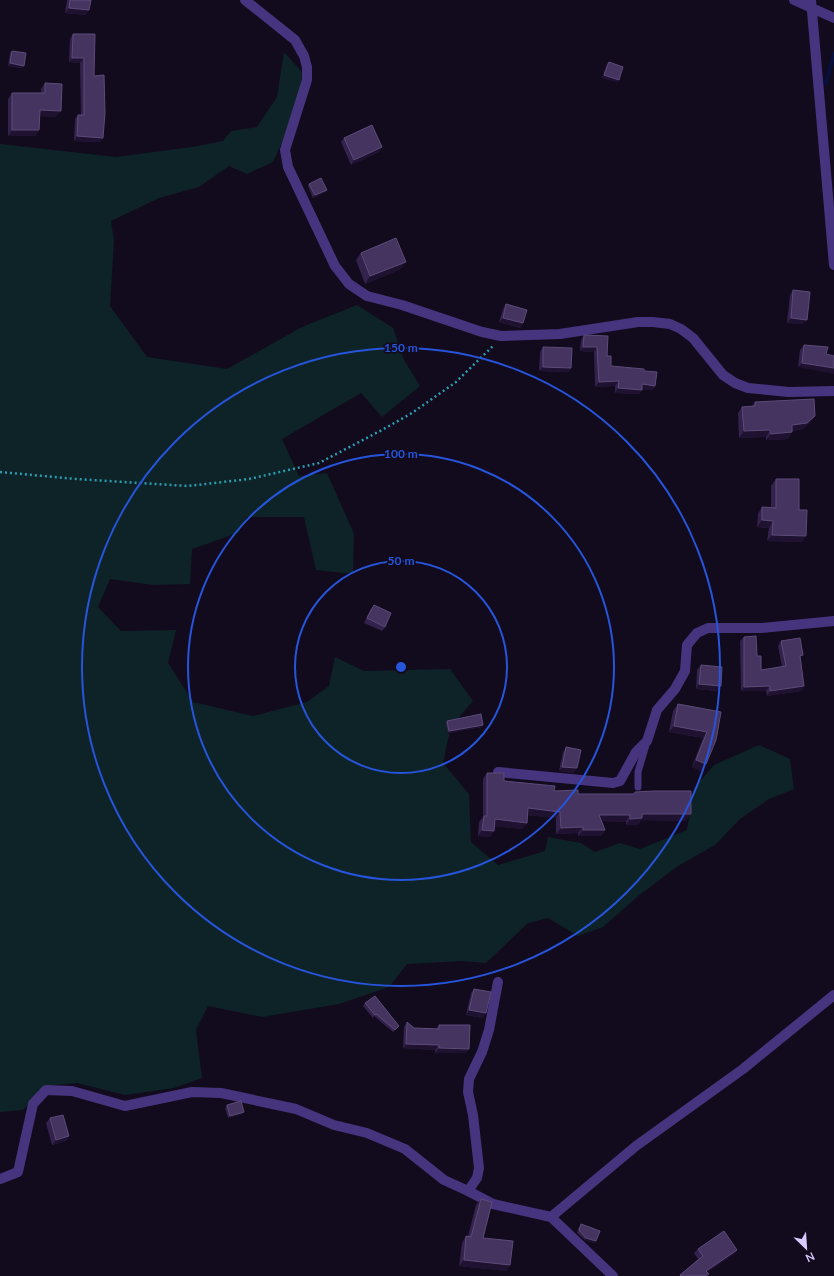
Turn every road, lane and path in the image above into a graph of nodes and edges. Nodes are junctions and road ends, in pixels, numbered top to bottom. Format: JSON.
{"nodes":[{"id":1,"x":245,"y":0,"type":"edge"},
{"id":2,"x":794,"y":0,"type":"edge"},
{"id":3,"x":811,"y":4,"type":"edge"},
{"id":4,"x":834,"y":18,"type":"edge"},
{"id":5,"x":834,"y":265,"type":"edge"},
{"id":6,"x":501,"y":336,"type":"junction"},
{"id":7,"x":834,"y":391,"type":"edge"},
{"id":8,"x":0,"y":472,"type":"edge"},
{"id":9,"x":834,"y":622,"type":"edge"},
{"id":10,"x":647,"y":741,"type":"junction"},
{"id":11,"x":498,"y":772,"type":"edge"},
{"id":12,"x":638,"y":787,"type":"dead end"},
{"id":13,"x":498,"y":982,"type":"dead end"},
{"id":14,"x":834,"y":994,"type":"edge"},
{"id":15,"x":0,"y":1179,"type":"edge"},
{"id":16,"x":468,"y":1191,"type":"junction"},
{"id":17,"x":551,"y":1217,"type":"junction"},
{"id":18,"x":613,"y":1276,"type":"edge"}],
"edges":[{"from":1,"to":6,"type":"street"},
{"from":2,"to":3,"type":"street"},
{"from":3,"to":4,"type":"street"},
{"from":3,"to":5,"type":"street"},
{"from":6,"to":7,"type":"street"},
{"from":6,"to":8,"type":"path"},
{"from":9,"to":10,"type":"street"},
{"from":10,"to":11,"type":"street"},
{"from":10,"to":12,"type":"lane"},
{"from":13,"to":16,"type":"street"},
{"from":14,"to":17,"type":"street"},
{"from":15,"to":16,"type":"street"},
{"from":16,"to":17,"type":"street"},
{"from":17,"to":18,"type":"street"}]}
